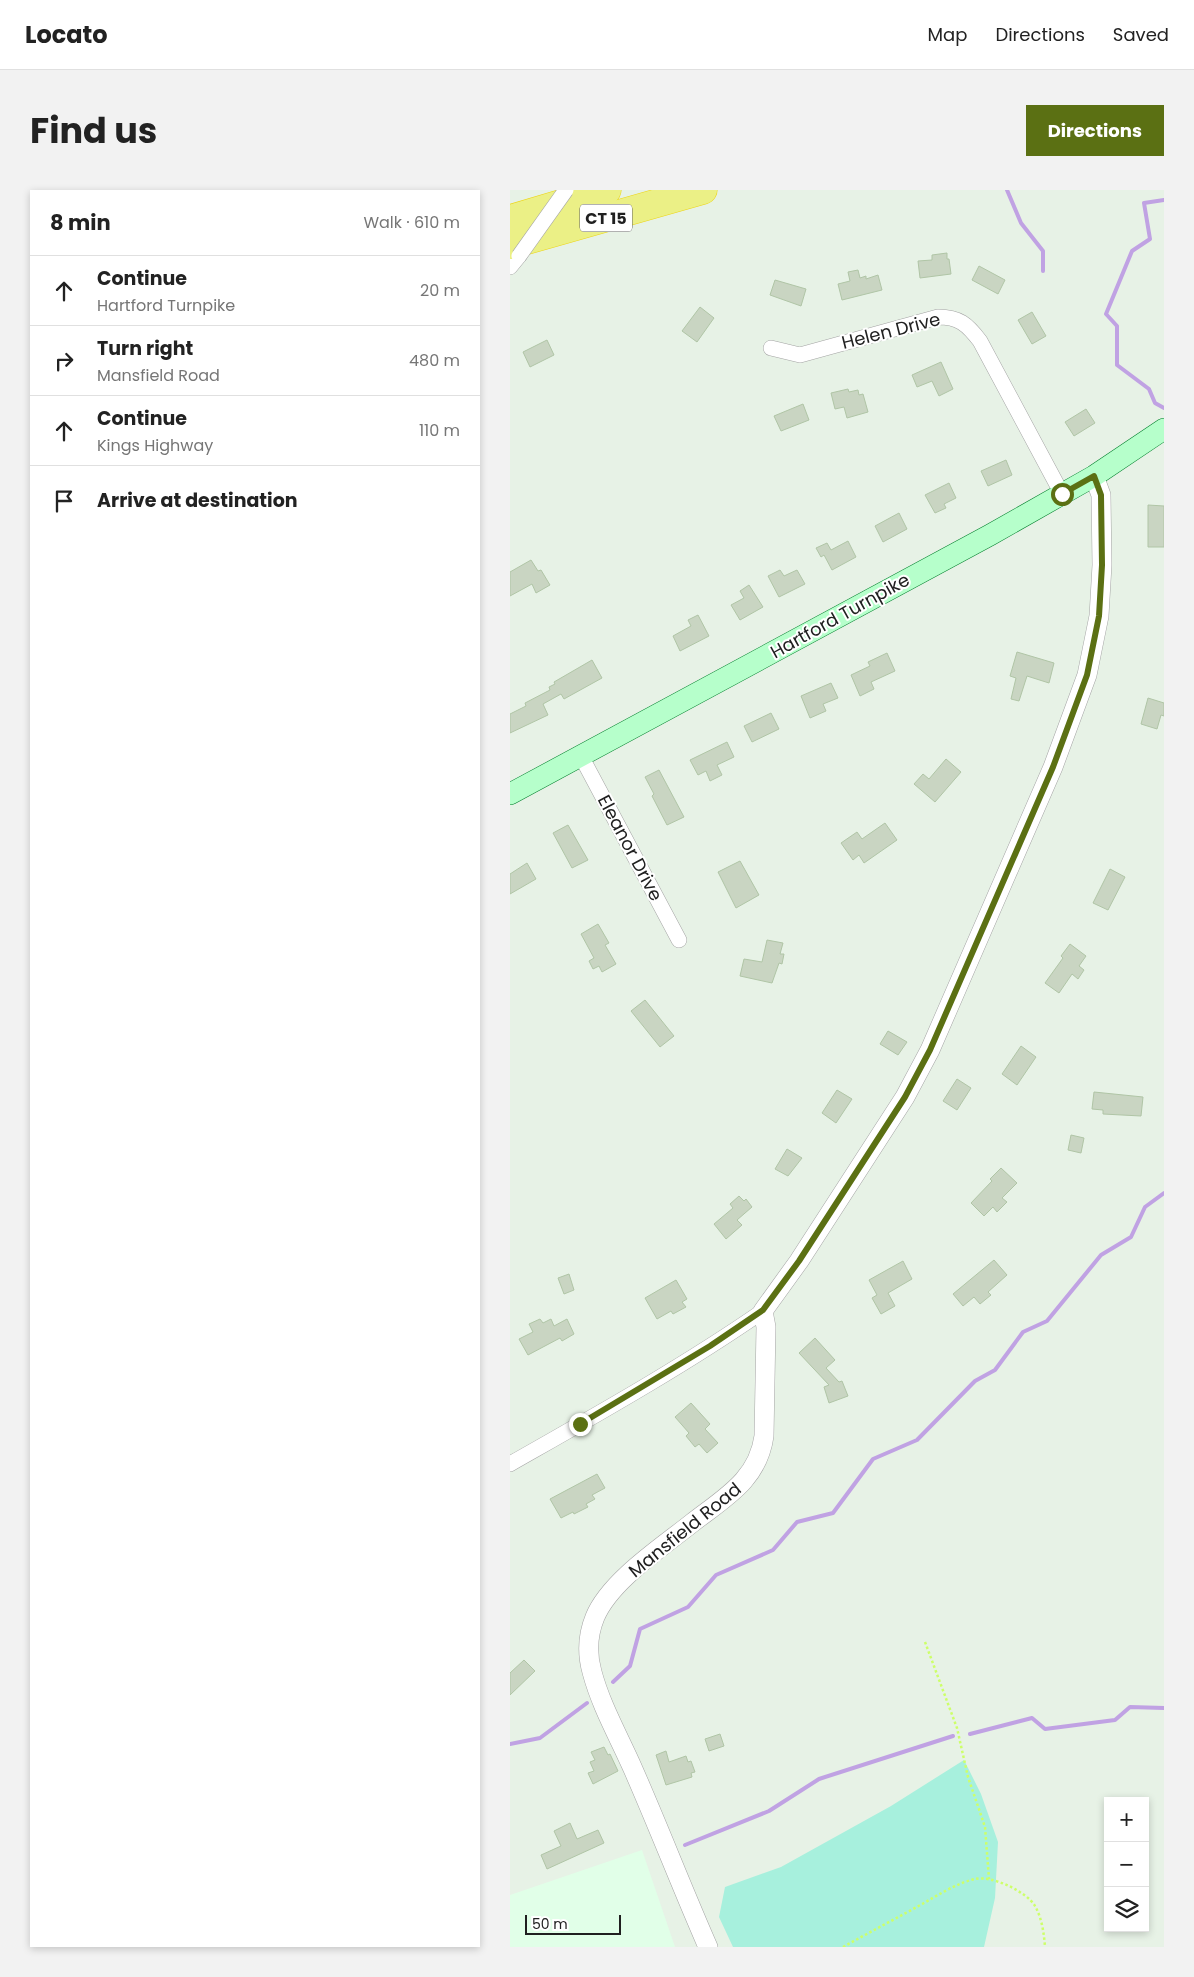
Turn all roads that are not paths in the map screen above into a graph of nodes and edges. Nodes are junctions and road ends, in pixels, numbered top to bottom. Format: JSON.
{"nodes":[{"id":1,"x":566,"y":190,"type":"edge"},
{"id":2,"x":607,"y":190,"type":"edge"},
{"id":3,"x":703,"y":190,"type":"edge"},
{"id":4,"x":510,"y":219,"type":"edge"},
{"id":5,"x":513,"y":256,"type":"edge"},
{"id":6,"x":771,"y":348,"type":"dead end"},
{"id":7,"x":1164,"y":429,"type":"edge"},
{"id":8,"x":1094,"y":476,"type":"junction"},
{"id":9,"x":1062,"y":494,"type":"junction"},
{"id":10,"x":582,"y":756,"type":"junction"},
{"id":11,"x":510,"y":794,"type":"edge"},
{"id":12,"x":679,"y":940,"type":"dead end"},
{"id":13,"x":763,"y":1310,"type":"junction"},
{"id":14,"x":510,"y":1464,"type":"edge"},
{"id":15,"x":708,"y":1947,"type":"edge"}],
"edges":[{"from":1,"to":5,"type":"street","bridge":true},
{"from":2,"to":4,"type":"highway","number":"CT 15"},
{"from":3,"to":5,"type":"highway","number":"CT 15"},
{"from":6,"to":9,"type":"street","name":"Helen Drive"},
{"from":7,"to":8,"type":"main road","name":"Hartford Turnpike"},
{"from":8,"to":9,"type":"main road","name":"Hartford Turnpike"},
{"from":8,"to":13,"type":"street"},
{"from":9,"to":10,"type":"main road","name":"Hartford Turnpike"},
{"from":10,"to":11,"type":"main road","name":"Hartford Turnpike"},
{"from":10,"to":12,"type":"street","name":"Eleanor Drive"},
{"from":13,"to":14,"type":"street"},
{"from":13,"to":15,"type":"street","name":"Mansfield Road"}]}
